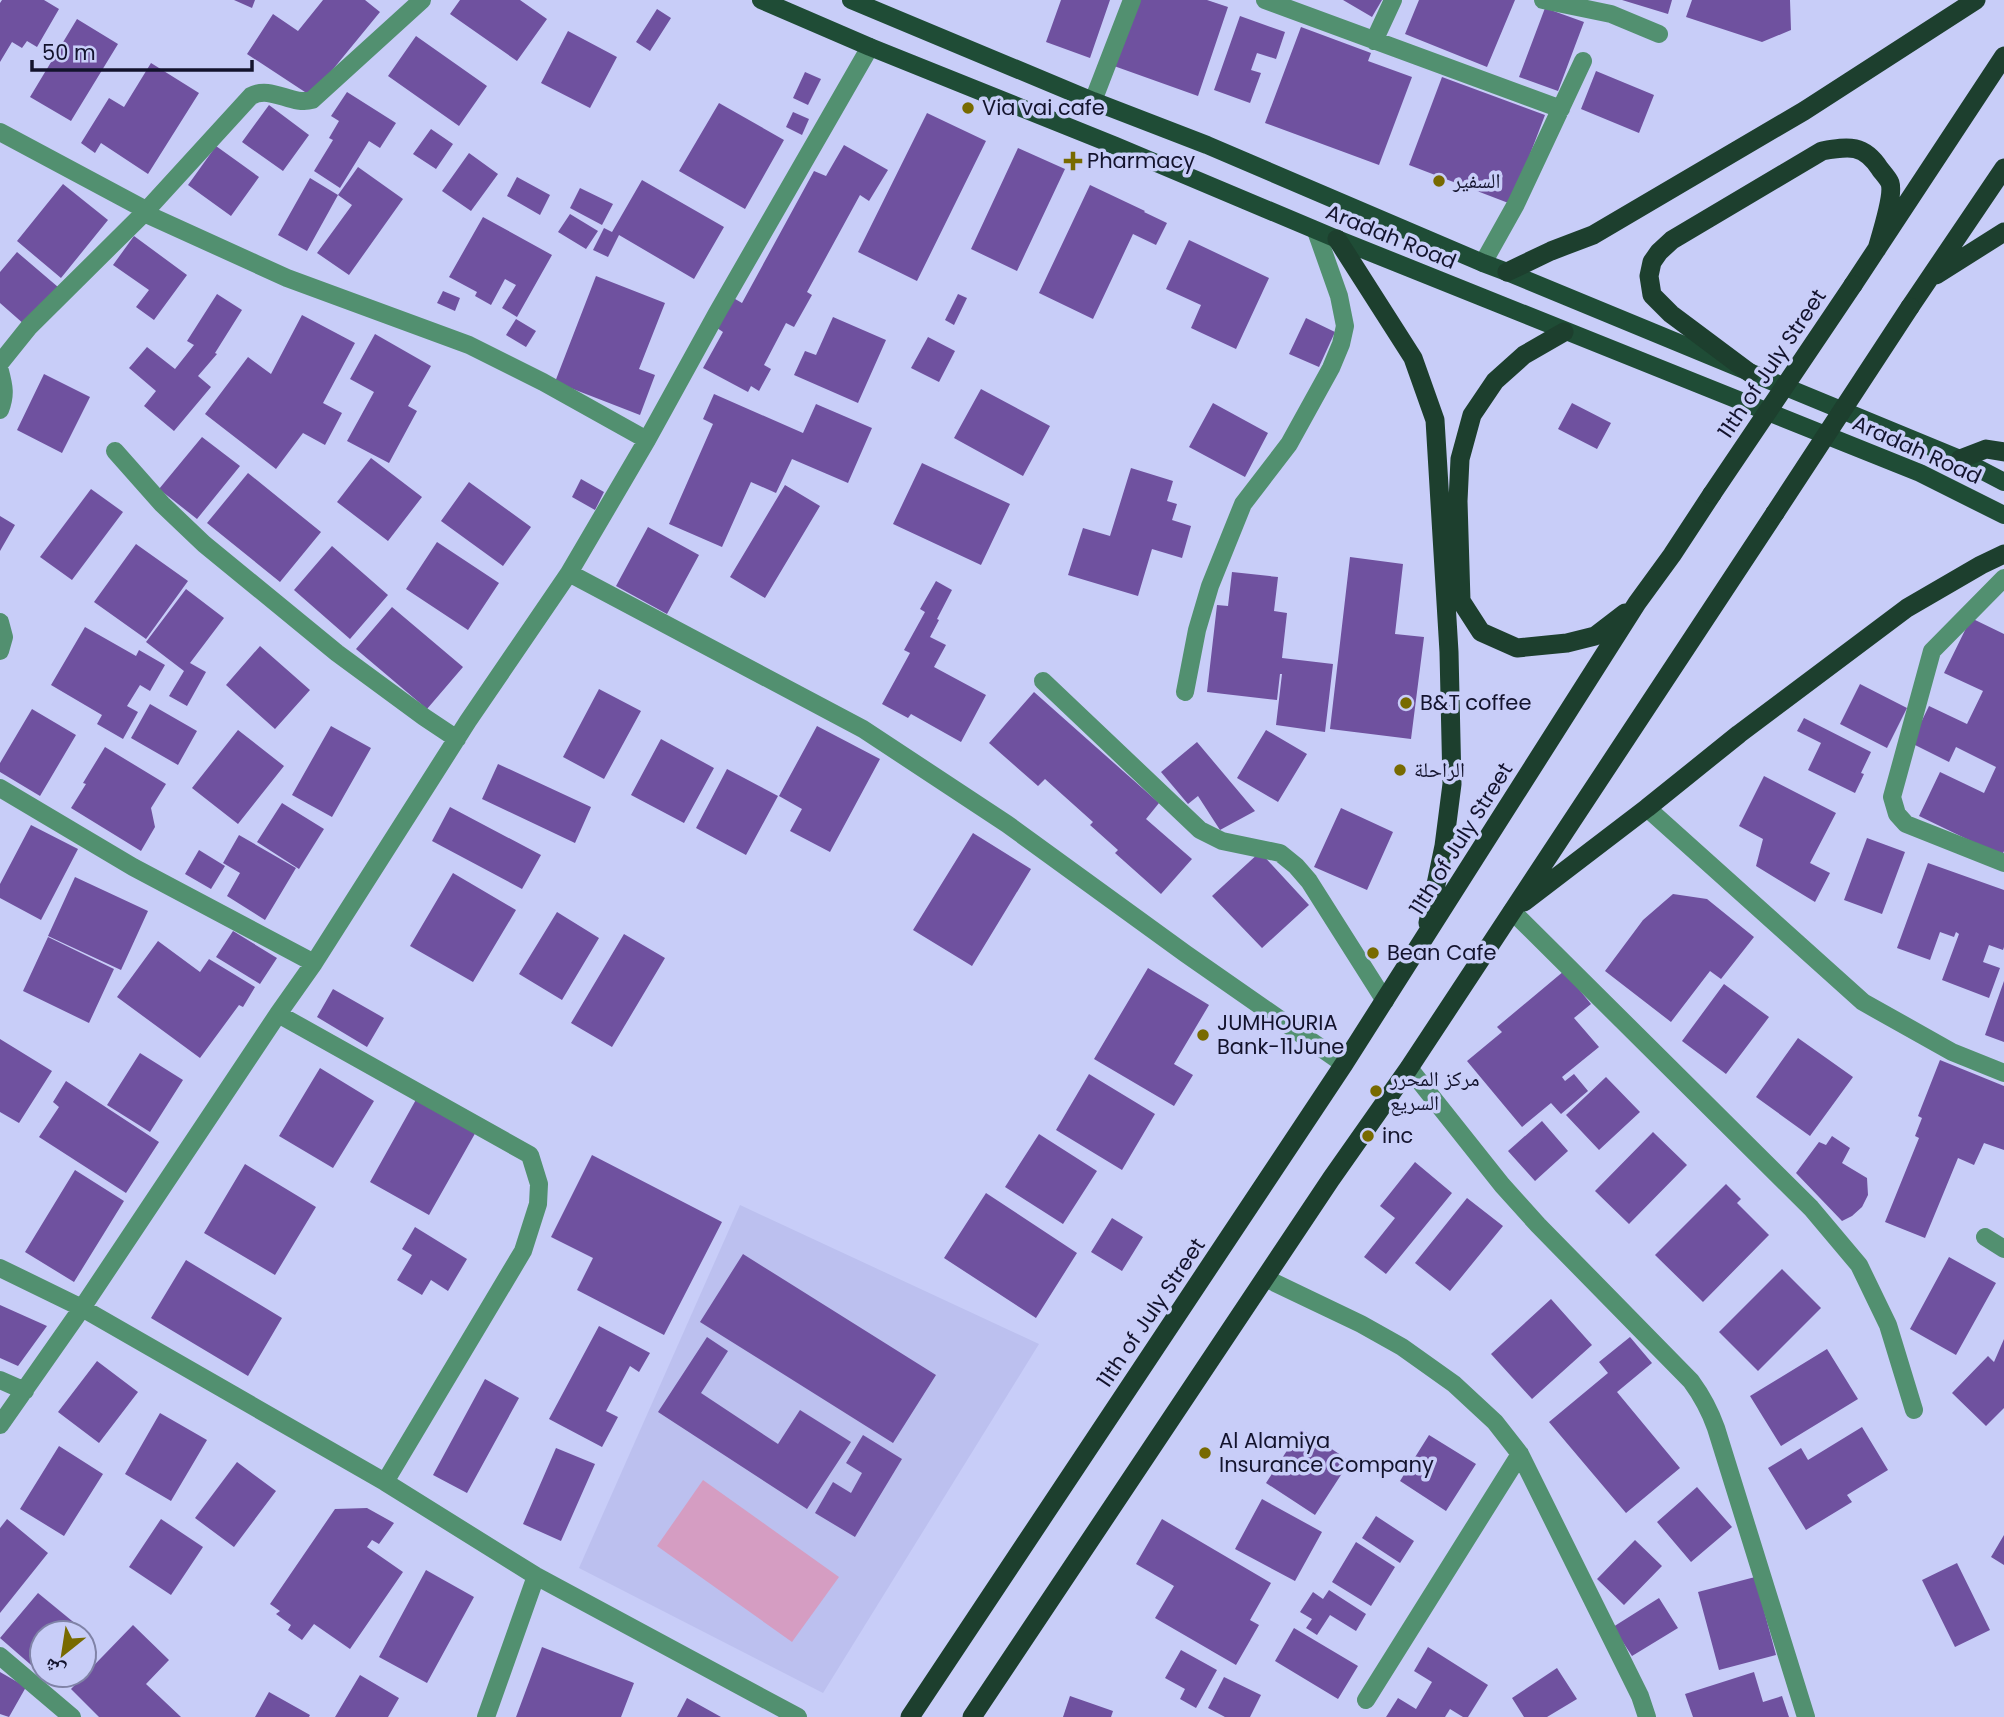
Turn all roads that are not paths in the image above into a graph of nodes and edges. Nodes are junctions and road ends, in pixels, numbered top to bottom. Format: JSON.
{"nodes":[{"id":1,"x":422,"y":0,"type":"edge"},
{"id":2,"x":761,"y":0,"type":"edge"},
{"id":3,"x":851,"y":0,"type":"edge"},
{"id":4,"x":1132,"y":0,"type":"edge"},
{"id":5,"x":1265,"y":0,"type":"edge"},
{"id":6,"x":1393,"y":0,"type":"edge"},
{"id":7,"x":1543,"y":0,"type":"edge"},
{"id":8,"x":1976,"y":0,"type":"edge"},
{"id":9,"x":887,"y":7,"type":"edge"},
{"id":10,"x":1659,"y":34,"type":"dead end"},
{"id":11,"x":1374,"y":41,"type":"junction"},
{"id":12,"x":870,"y":47,"type":"junction"},
{"id":13,"x":2004,"y":56,"type":"edge"},
{"id":14,"x":1583,"y":61,"type":"dead end"},
{"id":15,"x":1093,"y":101,"type":"junction"},
{"id":16,"x":1561,"y":109,"type":"junction"},
{"id":17,"x":0,"y":132,"type":"edge"},
{"id":18,"x":2004,"y":168,"type":"edge"},
{"id":19,"x":144,"y":213,"type":"junction"},
{"id":20,"x":1316,"y":231,"type":"junction"},
{"id":21,"x":2004,"y":232,"type":"edge"},
{"id":22,"x":1337,"y":239,"type":"junction"},
{"id":23,"x":1877,"y":249,"type":"junction"},
{"id":24,"x":1483,"y":263,"type":"junction"},
{"id":25,"x":1507,"y":272,"type":"junction"},
{"id":26,"x":1929,"y":279,"type":"junction"},
{"id":27,"x":1564,"y":332,"type":"junction"},
{"id":28,"x":0,"y":363,"type":"edge"},
{"id":29,"x":0,"y":371,"type":"edge"},
{"id":30,"x":1750,"y":373,"type":"junction"},
{"id":31,"x":0,"y":410,"type":"edge"},
{"id":32,"x":647,"y":440,"type":"junction"},
{"id":33,"x":115,"y":451,"type":"dead end"},
{"id":34,"x":2004,"y":452,"type":"edge"},
{"id":35,"x":1960,"y":459,"type":"junction"},
{"id":36,"x":2004,"y":482,"type":"edge"},
{"id":37,"x":2004,"y":515,"type":"edge"},
{"id":38,"x":2004,"y":554,"type":"edge"},
{"id":39,"x":1981,"y":565,"type":"junction"},
{"id":40,"x":569,"y":573,"type":"junction"},
{"id":41,"x":2004,"y":576,"type":"edge"},
{"id":42,"x":1637,"y":603,"type":"junction"},
{"id":43,"x":0,"y":622,"type":"edge"},
{"id":44,"x":0,"y":651,"type":"edge"},
{"id":45,"x":1043,"y":681,"type":"dead end"},
{"id":46,"x":1185,"y":692,"type":"dead end"},
{"id":47,"x":457,"y":739,"type":"junction"},
{"id":48,"x":0,"y":788,"type":"edge"},
{"id":49,"x":1647,"y":808,"type":"junction"},
{"id":50,"x":2004,"y":863,"type":"edge"},
{"id":51,"x":1512,"y":911,"type":"junction"},
{"id":52,"x":1425,"y":938,"type":"junction"},
{"id":53,"x":314,"y":963,"type":"junction"},
{"id":54,"x":1385,"y":1001,"type":"junction"},
{"id":55,"x":278,"y":1014,"type":"junction"},
{"id":56,"x":1344,"y":1064,"type":"junction"},
{"id":57,"x":1409,"y":1068,"type":"junction"},
{"id":58,"x":2004,"y":1073,"type":"edge"},
{"id":59,"x":1985,"y":1237,"type":"dead end"},
{"id":60,"x":2004,"y":1249,"type":"edge"},
{"id":61,"x":0,"y":1268,"type":"edge"},
{"id":62,"x":1265,"y":1278,"type":"junction"},
{"id":63,"x":82,"y":1308,"type":"junction"},
{"id":64,"x":0,"y":1380,"type":"edge"},
{"id":65,"x":25,"y":1391,"type":"junction"},
{"id":66,"x":1914,"y":1410,"type":"dead end"},
{"id":67,"x":0,"y":1425,"type":"edge"},
{"id":68,"x":1520,"y":1454,"type":"junction"},
{"id":69,"x":386,"y":1482,"type":"junction"},
{"id":70,"x":536,"y":1576,"type":"junction"},
{"id":71,"x":0,"y":1656,"type":"edge"},
{"id":72,"x":1366,"y":1700,"type":"dead end"},
{"id":73,"x":72,"y":1717,"type":"edge"},
{"id":74,"x":486,"y":1717,"type":"edge"},
{"id":75,"x":798,"y":1717,"type":"edge"},
{"id":76,"x":911,"y":1717,"type":"edge"},
{"id":77,"x":972,"y":1717,"type":"edge"},
{"id":78,"x":1647,"y":1717,"type":"edge"},
{"id":79,"x":1805,"y":1717,"type":"edge"}],
"edges":[{"from":1,"to":19,"type":"street"},
{"from":2,"to":12,"type":"main road","name":"Aradah Road"},
{"from":3,"to":9,"type":"main road","name":"Aradah Road"},
{"from":4,"to":15,"type":"street"},
{"from":5,"to":11,"type":"street"},
{"from":6,"to":11,"type":"street"},
{"from":7,"to":10,"type":"street"},
{"from":8,"to":25,"type":"highway"},
{"from":9,"to":15,"type":"main road","name":"Aradah Road"},
{"from":11,"to":16,"type":"street"},
{"from":12,"to":20,"type":"main road","name":"Aradah Road"},
{"from":12,"to":32,"type":"street"},
{"from":13,"to":23,"type":"highway","name":"11th of July Street"},
{"from":14,"to":16,"type":"street"},
{"from":15,"to":24,"type":"main road","name":"Aradah Road"},
{"from":16,"to":24,"type":"street"},
{"from":17,"to":19,"type":"street"},
{"from":18,"to":26,"type":"highway"},
{"from":19,"to":28,"type":"street"},
{"from":19,"to":32,"type":"street"},
{"from":20,"to":22,"type":"main road","name":"Aradah Road"},
{"from":20,"to":46,"type":"street"},
{"from":21,"to":26,"type":"highway"},
{"from":22,"to":27,"type":"main road","name":"Aradah Road"},
{"from":22,"to":52,"type":"highway"},
{"from":23,"to":30,"type":"highway"},
{"from":23,"to":42,"type":"highway","name":"11th of July Street","bridge":true},
{"from":24,"to":25,"type":"main road","name":"Aradah Road"},
{"from":25,"to":30,"type":"main road","name":"Aradah Road"},
{"from":26,"to":51,"type":"highway","bridge":true},
{"from":27,"to":37,"type":"main road","name":"Aradah Road"},
{"from":27,"to":42,"type":"highway"},
{"from":29,"to":31,"type":"street"},
{"from":30,"to":35,"type":"main road","name":"Aradah Road"},
{"from":32,"to":40,"type":"street"},
{"from":33,"to":47,"type":"street"},
{"from":34,"to":35,"type":"highway"},
{"from":35,"to":36,"type":"main road","name":"Aradah Road"},
{"from":38,"to":39,"type":"highway"},
{"from":39,"to":41,"type":"street"},
{"from":39,"to":49,"type":"highway"},
{"from":40,"to":47,"type":"street"},
{"from":40,"to":56,"type":"street"},
{"from":41,"to":50,"type":"street"},
{"from":42,"to":52,"type":"highway","name":"11th of July Street"},
{"from":43,"to":44,"type":"street"},
{"from":45,"to":54,"type":"street"},
{"from":47,"to":53,"type":"street"},
{"from":48,"to":53,"type":"street"},
{"from":49,"to":51,"type":"highway"},
{"from":49,"to":58,"type":"street"},
{"from":51,"to":57,"type":"highway"},
{"from":51,"to":66,"type":"street"},
{"from":52,"to":54,"type":"highway","name":"11th of July Street"},
{"from":53,"to":55,"type":"street"},
{"from":54,"to":56,"type":"highway","name":"11th of July Street"},
{"from":55,"to":63,"type":"street"},
{"from":55,"to":69,"type":"street"},
{"from":56,"to":76,"type":"highway","name":"11th of July Street"},
{"from":57,"to":62,"type":"highway"},
{"from":57,"to":79,"type":"street"},
{"from":59,"to":60,"type":"street"},
{"from":61,"to":63,"type":"street"},
{"from":62,"to":68,"type":"street"},
{"from":62,"to":77,"type":"highway"},
{"from":63,"to":65,"type":"street"},
{"from":63,"to":69,"type":"street"},
{"from":64,"to":65,"type":"street"},
{"from":65,"to":67,"type":"street"},
{"from":68,"to":72,"type":"street"},
{"from":68,"to":78,"type":"street"},
{"from":69,"to":70,"type":"street"},
{"from":70,"to":74,"type":"street"},
{"from":70,"to":75,"type":"street"},
{"from":71,"to":73,"type":"street"}]}
